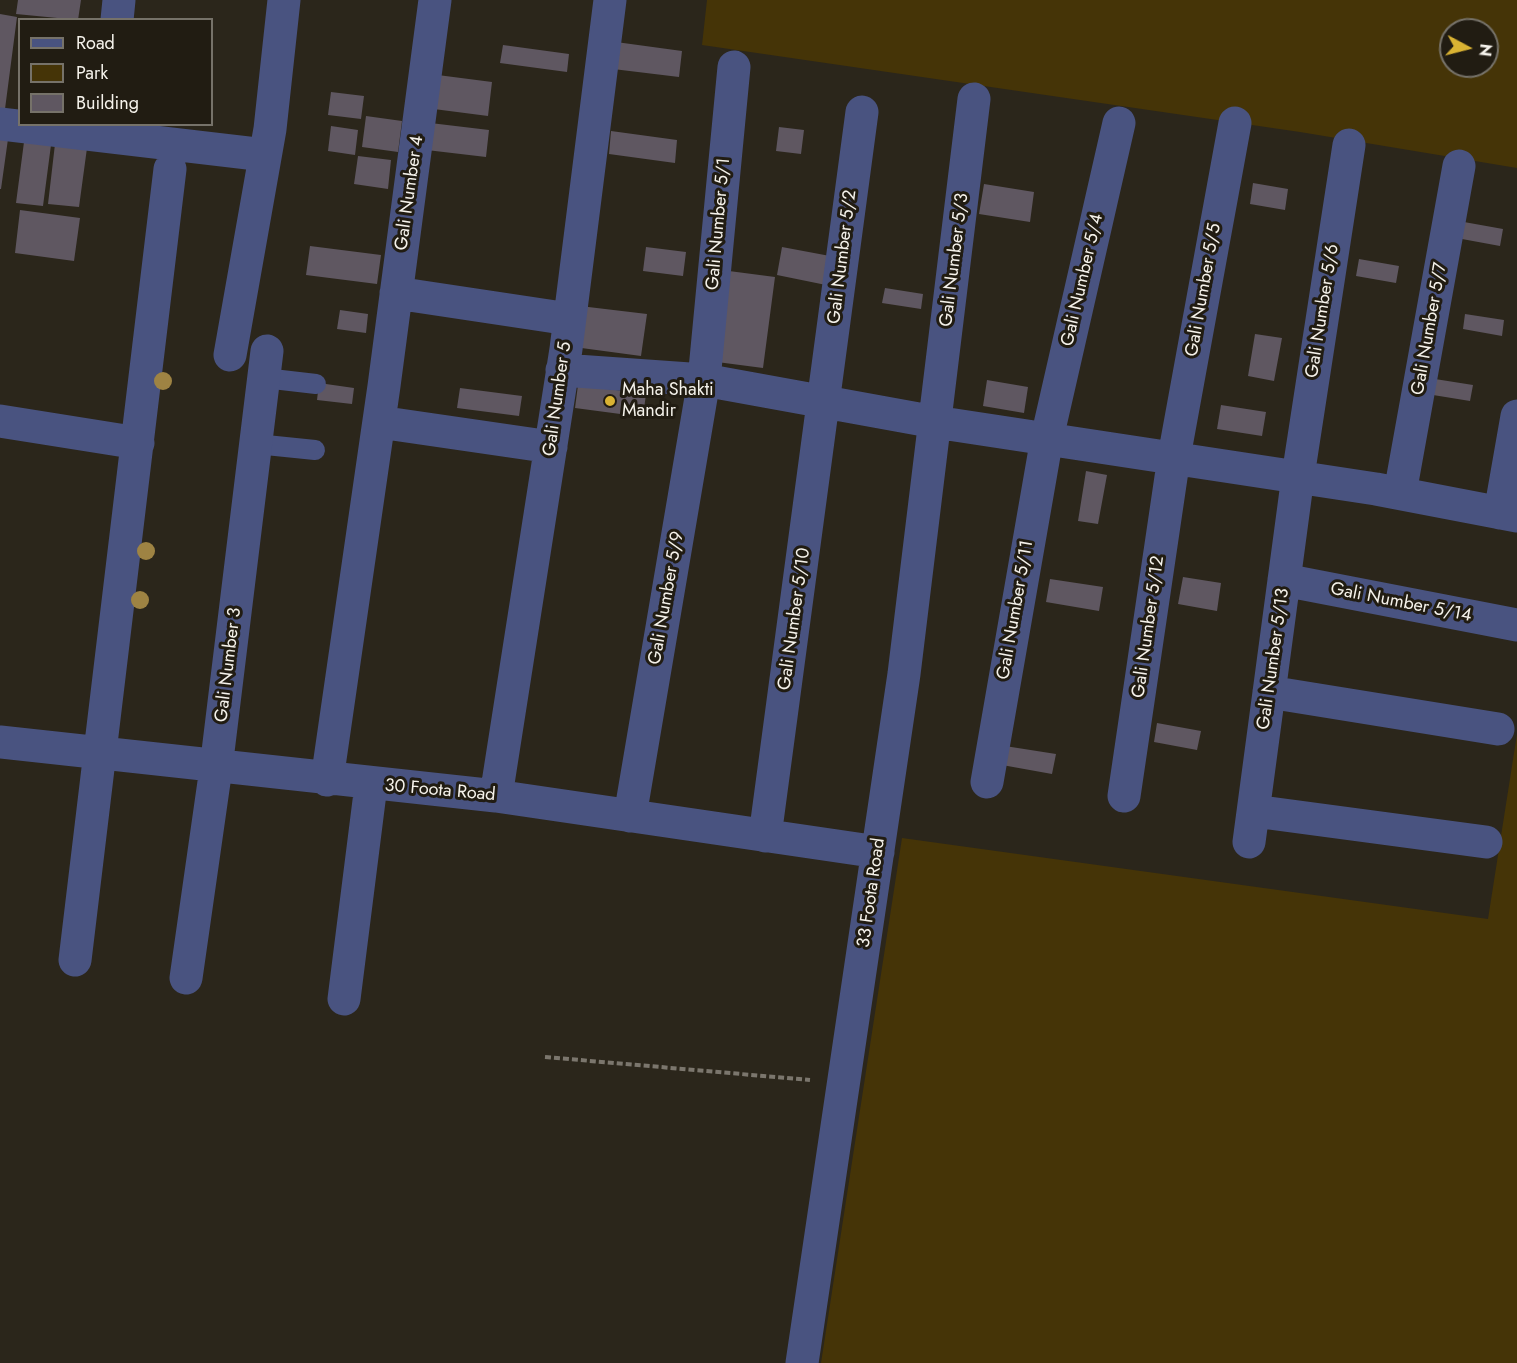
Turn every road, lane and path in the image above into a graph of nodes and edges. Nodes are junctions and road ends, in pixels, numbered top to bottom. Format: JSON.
{"nodes":[{"id":1,"x":119,"y":0,"type":"edge"},
{"id":2,"x":284,"y":0,"type":"edge"},
{"id":3,"x":435,"y":0,"type":"edge"},
{"id":4,"x":610,"y":0,"type":"edge"},
{"id":5,"x":117,"y":18,"type":"edge"},
{"id":6,"x":734,"y":67,"type":"dead end"},
{"id":7,"x":974,"y":99,"type":"dead end"},
{"id":8,"x":861,"y":112,"type":"dead end"},
{"id":9,"x":1119,"y":123,"type":"dead end"},
{"id":10,"x":1235,"y":123,"type":"dead end"},
{"id":11,"x":0,"y":124,"type":"edge"},
{"id":12,"x":18,"y":125,"type":"edge"},
{"id":13,"x":34,"y":126,"type":"edge"},
{"id":14,"x":102,"y":130,"type":"edge"},
{"id":15,"x":267,"y":142,"type":"junction"},
{"id":16,"x":1349,"y":146,"type":"dead end"},
{"id":17,"x":1459,"y":166,"type":"dead end"},
{"id":18,"x":170,"y":169,"type":"dead end"},
{"id":19,"x":396,"y":293,"type":"junction"},
{"id":20,"x":569,"y":319,"type":"junction"},
{"id":21,"x":230,"y":355,"type":"dead end"},
{"id":22,"x":266,"y":364,"type":"joint"},
{"id":23,"x":562,"y":370,"type":"junction"},
{"id":24,"x":704,"y":380,"type":"junction"},
{"id":25,"x":316,"y":384,"type":"dead end"},
{"id":26,"x":825,"y":402,"type":"junction"},
{"id":27,"x":1517,"y":416,"type":"edge"},
{"id":28,"x":0,"y":421,"type":"edge"},
{"id":29,"x":379,"y":422,"type":"junction"},
{"id":30,"x":935,"y":422,"type":"junction"},
{"id":31,"x":1047,"y":438,"type":"junction"},
{"id":32,"x":138,"y":443,"type":"junction"},
{"id":33,"x":256,"y":444,"type":"junction"},
{"id":34,"x":551,"y":447,"type":"junction"},
{"id":35,"x":315,"y":450,"type":"dead end"},
{"id":36,"x":1174,"y":457,"type":"junction"},
{"id":37,"x":1298,"y":476,"type":"junction"},
{"id":38,"x":1400,"y":493,"type":"junction"},
{"id":39,"x":1508,"y":514,"type":"edge"},
{"id":40,"x":1284,"y":580,"type":"junction"},
{"id":41,"x":1517,"y":625,"type":"edge"},
{"id":42,"x":1269,"y":693,"type":"junction"},
{"id":43,"x":1498,"y":729,"type":"dead end"},
{"id":44,"x":0,"y":742,"type":"edge"},
{"id":45,"x":100,"y":754,"type":"junction"},
{"id":46,"x":216,"y":768,"type":"junction"},
{"id":47,"x":327,"y":780,"type":"junction"},
{"id":48,"x":987,"y":782,"type":"dead end"},
{"id":49,"x":371,"y":785,"type":"junction"},
{"id":50,"x":496,"y":796,"type":"junction"},
{"id":51,"x":1124,"y":796,"type":"dead end"},
{"id":52,"x":630,"y":816,"type":"junction"},
{"id":53,"x":765,"y":836,"type":"junction"},
{"id":54,"x":1486,"y":842,"type":"dead end"},
{"id":55,"x":878,"y":852,"type":"junction"},
{"id":56,"x":75,"y":960,"type":"dead end"},
{"id":57,"x":186,"y":978,"type":"dead end"},
{"id":58,"x":344,"y":999,"type":"dead end"},
{"id":59,"x":545,"y":1057,"type":"dead end"},
{"id":60,"x":844,"y":1083,"type":"junction"},
{"id":61,"x":802,"y":1363,"type":"edge"}],
"edges":[{"from":1,"to":5,"type":"street"},
{"from":2,"to":15,"type":"street"},
{"from":3,"to":19,"type":"street","name":"Gali Number 4"},
{"from":4,"to":20,"type":"street","name":"Gali Number 5"},
{"from":6,"to":24,"type":"street","name":"Gali Number 5/1"},
{"from":7,"to":30,"type":"street","name":"Gali Number 5/3"},
{"from":8,"to":26,"type":"street","name":"Gali Number 5/2"},
{"from":9,"to":31,"type":"street","name":"Gali Number 5/4"},
{"from":10,"to":36,"type":"street","name":"Gali Number 5/5"},
{"from":11,"to":12,"type":"street"},
{"from":13,"to":14,"type":"street"},
{"from":14,"to":15,"type":"street"},
{"from":15,"to":21,"type":"street"},
{"from":16,"to":37,"type":"street","name":"Gali Number 5/6"},
{"from":17,"to":38,"type":"street","name":"Gali Number 5/7"},
{"from":18,"to":32,"type":"street"},
{"from":19,"to":20,"type":"street"},
{"from":19,"to":29,"type":"street","name":"Gali Number 4"},
{"from":20,"to":23,"type":"street","name":"Gali Number 5"},
{"from":22,"to":25,"type":"lane"},
{"from":22,"to":33,"type":"street","name":"Gali Number 3"},
{"from":23,"to":24,"type":"street"},
{"from":23,"to":34,"type":"street","name":"Gali Number 5"},
{"from":24,"to":26,"type":"street"},
{"from":24,"to":52,"type":"street","name":"Gali Number 5/9"},
{"from":26,"to":30,"type":"street"},
{"from":26,"to":53,"type":"street","name":"Gali Number 5/10"},
{"from":27,"to":39,"type":"street"},
{"from":28,"to":32,"type":"street"},
{"from":29,"to":34,"type":"street"},
{"from":29,"to":47,"type":"street","name":"Gali Number 4"},
{"from":30,"to":31,"type":"street"},
{"from":30,"to":55,"type":"street","name":"33 Foota Road"},
{"from":31,"to":36,"type":"street"},
{"from":31,"to":48,"type":"street","name":"Gali Number 5/11"},
{"from":32,"to":45,"type":"street"},
{"from":33,"to":35,"type":"lane"},
{"from":33,"to":46,"type":"street","name":"Gali Number 3"},
{"from":34,"to":50,"type":"street","name":"Gali Number 5"},
{"from":36,"to":37,"type":"street"},
{"from":36,"to":51,"type":"street","name":"Gali Number 5/12"},
{"from":37,"to":38,"type":"street"},
{"from":37,"to":40,"type":"street","name":"Gali Number 5/13"},
{"from":38,"to":39,"type":"street"},
{"from":40,"to":41,"type":"street","name":"Gali Number 5/14"},
{"from":40,"to":42,"type":"street","name":"Gali Number 5/13"},
{"from":42,"to":43,"type":"street"},
{"from":42,"to":54,"type":"street","name":"Gali Number 5/13"},
{"from":44,"to":45,"type":"street","name":"30 Foota Road"},
{"from":45,"to":46,"type":"street","name":"30 Foota Road"},
{"from":45,"to":56,"type":"street"},
{"from":46,"to":47,"type":"street","name":"30 Foota Road"},
{"from":46,"to":57,"type":"street","name":"Gali Number 3"},
{"from":47,"to":49,"type":"street","name":"30 Foota Road"},
{"from":49,"to":50,"type":"street","name":"30 Foota Road"},
{"from":49,"to":58,"type":"street"},
{"from":50,"to":52,"type":"street","name":"30 Foota Road"},
{"from":52,"to":53,"type":"street","name":"30 Foota Road"},
{"from":53,"to":55,"type":"street","name":"30 Foota Road"},
{"from":55,"to":60,"type":"street","name":"33 Foota Road"},
{"from":59,"to":60,"type":"path"},
{"from":60,"to":61,"type":"street","name":"33 Foota Road"}]}
